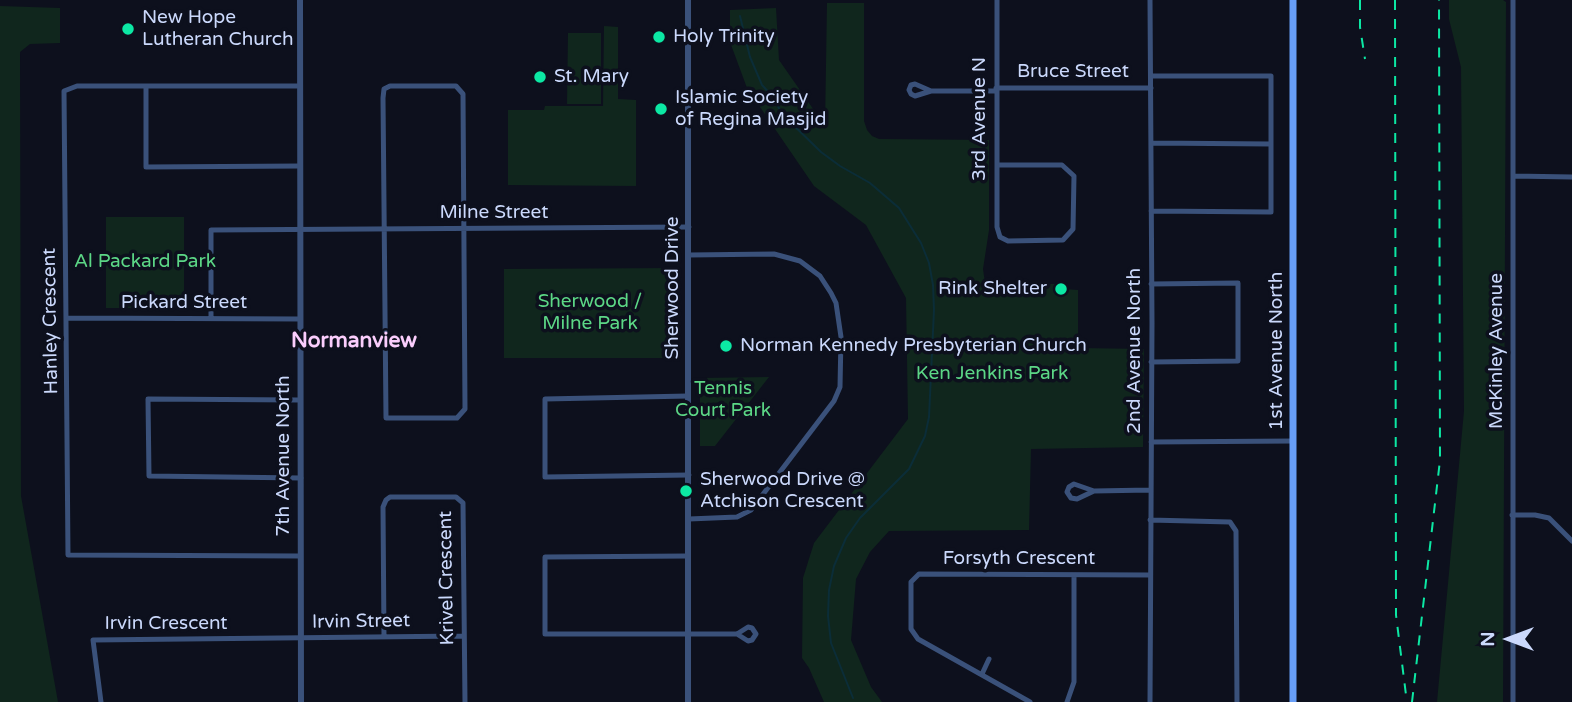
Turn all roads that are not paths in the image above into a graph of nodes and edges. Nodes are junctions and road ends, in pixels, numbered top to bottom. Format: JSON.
{"nodes":[{"id":1,"x":300,"y":0,"type":"edge"},
{"id":2,"x":688,"y":0,"type":"edge"},
{"id":3,"x":997,"y":0,"type":"edge"},
{"id":4,"x":1150,"y":0,"type":"edge"},
{"id":5,"x":1293,"y":0,"type":"edge"},
{"id":6,"x":1513,"y":0,"type":"edge"},
{"id":7,"x":1151,"y":76,"type":"junction"},
{"id":8,"x":146,"y":86,"type":"junction"},
{"id":9,"x":300,"y":86,"type":"junction"},
{"id":10,"x":1151,"y":88,"type":"junction"},
{"id":11,"x":996,"y":89,"type":"junction"},
{"id":12,"x":931,"y":91,"type":"dead end"},
{"id":13,"x":1151,"y":143,"type":"junction"},
{"id":14,"x":1271,"y":144,"type":"junction"},
{"id":15,"x":997,"y":165,"type":"junction"},
{"id":16,"x":300,"y":166,"type":"junction"},
{"id":17,"x":1513,"y":176,"type":"junction"},
{"id":18,"x":1572,"y":177,"type":"edge"},
{"id":19,"x":1151,"y":211,"type":"junction"},
{"id":20,"x":689,"y":227,"type":"junction"},
{"id":21,"x":464,"y":228,"type":"junction"},
{"id":22,"x":384,"y":229,"type":"junction"},
{"id":23,"x":300,"y":231,"type":"junction"},
{"id":24,"x":689,"y":256,"type":"junction"},
{"id":25,"x":1151,"y":284,"type":"junction"},
{"id":26,"x":67,"y":318,"type":"junction"},
{"id":27,"x":211,"y":318,"type":"junction"},
{"id":28,"x":300,"y":319,"type":"junction"},
{"id":29,"x":1151,"y":362,"type":"junction"},
{"id":30,"x":688,"y":396,"type":"junction"},
{"id":31,"x":299,"y":400,"type":"junction"},
{"id":32,"x":1293,"y":441,"type":"junction"},
{"id":33,"x":1151,"y":442,"type":"junction"},
{"id":34,"x":689,"y":475,"type":"junction"},
{"id":35,"x":302,"y":478,"type":"junction"},
{"id":36,"x":1094,"y":491,"type":"dead end"},
{"id":37,"x":1150,"y":491,"type":"junction"},
{"id":38,"x":1512,"y":515,"type":"junction"},
{"id":39,"x":689,"y":519,"type":"junction"},
{"id":40,"x":1150,"y":520,"type":"junction"},
{"id":41,"x":1572,"y":541,"type":"edge"},
{"id":42,"x":300,"y":556,"type":"junction"},
{"id":43,"x":688,"y":556,"type":"junction"},
{"id":44,"x":1074,"y":575,"type":"junction"},
{"id":45,"x":1150,"y":575,"type":"junction"},
{"id":46,"x":688,"y":634,"type":"junction"},
{"id":47,"x":737,"y":634,"type":"dead end"},
{"id":48,"x":464,"y":636,"type":"junction"},
{"id":49,"x":384,"y":637,"type":"junction"},
{"id":50,"x":301,"y":639,"type":"junction"},
{"id":51,"x":989,"y":659,"type":"dead end"},
{"id":52,"x":982,"y":674,"type":"junction"},
{"id":53,"x":101,"y":702,"type":"edge"},
{"id":54,"x":301,"y":702,"type":"edge"},
{"id":55,"x":465,"y":702,"type":"edge"},
{"id":56,"x":688,"y":702,"type":"edge"},
{"id":57,"x":1030,"y":702,"type":"edge"},
{"id":58,"x":1067,"y":702,"type":"edge"},
{"id":59,"x":1150,"y":702,"type":"edge"},
{"id":60,"x":1237,"y":702,"type":"edge"},
{"id":61,"x":1293,"y":702,"type":"edge"},
{"id":62,"x":1513,"y":702,"type":"edge"}],
"edges":[{"from":1,"to":9,"type":"street","name":"7th Avenue North"},
{"from":2,"to":20,"type":"street","name":"Sherwood Drive"},
{"from":3,"to":11,"type":"street","name":"3rd Avenue N"},
{"from":4,"to":7,"type":"street","name":"2nd Avenue North"},
{"from":5,"to":32,"type":"main road","name":"1st Avenue North"},
{"from":6,"to":17,"type":"street","name":"McKinley Avenue"},
{"from":7,"to":10,"type":"street","name":"2nd Avenue North"},
{"from":7,"to":14,"type":"street"},
{"from":8,"to":9,"type":"street","name":"Hanley Crescent"},
{"from":8,"to":16,"type":"street"},
{"from":8,"to":26,"type":"street","name":"Hanley Crescent"},
{"from":9,"to":16,"type":"street","name":"7th Avenue North"},
{"from":10,"to":11,"type":"street","name":"Bruce Street"},
{"from":10,"to":13,"type":"street","name":"2nd Avenue North"},
{"from":11,"to":12,"type":"street","name":"Bruce Street"},
{"from":11,"to":15,"type":"street","name":"3rd Avenue N"},
{"from":13,"to":14,"type":"street"},
{"from":13,"to":19,"type":"street","name":"2nd Avenue North"},
{"from":14,"to":19,"type":"street"},
{"from":15,"to":15,"type":"street","name":"3rd Avenue N"},
{"from":16,"to":23,"type":"street","name":"7th Avenue North"},
{"from":17,"to":18,"type":"street"},
{"from":17,"to":38,"type":"street","name":"McKinley Avenue"},
{"from":19,"to":25,"type":"street","name":"2nd Avenue North"},
{"from":20,"to":21,"type":"street","name":"Milne Street"},
{"from":20,"to":24,"type":"street","name":"Sherwood Drive"},
{"from":21,"to":22,"type":"street","name":"Milne Street"},
{"from":21,"to":22,"type":"street"},
{"from":21,"to":22,"type":"street"},
{"from":22,"to":23,"type":"street","name":"Milne Street"},
{"from":23,"to":27,"type":"street","name":"Milne Street"},
{"from":23,"to":28,"type":"street","name":"7th Avenue North"},
{"from":24,"to":30,"type":"street","name":"Sherwood Drive"},
{"from":24,"to":39,"type":"street"},
{"from":25,"to":29,"type":"street","name":"2nd Avenue North"},
{"from":25,"to":29,"type":"street"},
{"from":26,"to":27,"type":"street","name":"Pickard Street"},
{"from":26,"to":42,"type":"street","name":"Hanley Crescent"},
{"from":27,"to":28,"type":"street","name":"Pickard Street"},
{"from":28,"to":31,"type":"street","name":"7th Avenue North"},
{"from":29,"to":33,"type":"street","name":"2nd Avenue North"},
{"from":30,"to":34,"type":"street","name":"Sherwood Drive"},
{"from":30,"to":34,"type":"street"},
{"from":31,"to":35,"type":"street","name":"7th Avenue North"},
{"from":31,"to":35,"type":"street"},
{"from":32,"to":33,"type":"street"},
{"from":32,"to":61,"type":"main road","name":"1st Avenue North"},
{"from":33,"to":37,"type":"street","name":"2nd Avenue North"},
{"from":34,"to":39,"type":"street","name":"Sherwood Drive"},
{"from":35,"to":42,"type":"street","name":"7th Avenue North"},
{"from":36,"to":37,"type":"street"},
{"from":37,"to":40,"type":"street","name":"2nd Avenue North"},
{"from":38,"to":41,"type":"street"},
{"from":38,"to":62,"type":"street","name":"McKinley Avenue"},
{"from":39,"to":43,"type":"street","name":"Sherwood Drive"},
{"from":40,"to":45,"type":"street","name":"2nd Avenue North"},
{"from":40,"to":60,"type":"street"},
{"from":42,"to":50,"type":"street","name":"7th Avenue North"},
{"from":43,"to":46,"type":"street","name":"Sherwood Drive"},
{"from":43,"to":46,"type":"street"},
{"from":44,"to":45,"type":"street","name":"Forsyth Crescent"},
{"from":44,"to":52,"type":"street","name":"Forsyth Crescent"},
{"from":44,"to":58,"type":"street"},
{"from":45,"to":59,"type":"street","name":"2nd Avenue North"},
{"from":46,"to":47,"type":"street"},
{"from":46,"to":56,"type":"street","name":"Sherwood Drive"},
{"from":48,"to":49,"type":"street","name":"Irvin Street"},
{"from":48,"to":49,"type":"street","name":"Krivel Crescent"},
{"from":48,"to":55,"type":"street","name":"Krivel Crescent"},
{"from":49,"to":50,"type":"street","name":"Irvin Street"},
{"from":50,"to":53,"type":"street","name":"Irvin Crescent"},
{"from":50,"to":54,"type":"street","name":"7th Avenue North"},
{"from":51,"to":52,"type":"street"},
{"from":52,"to":57,"type":"street","name":"Forsyth Crescent"}]}
